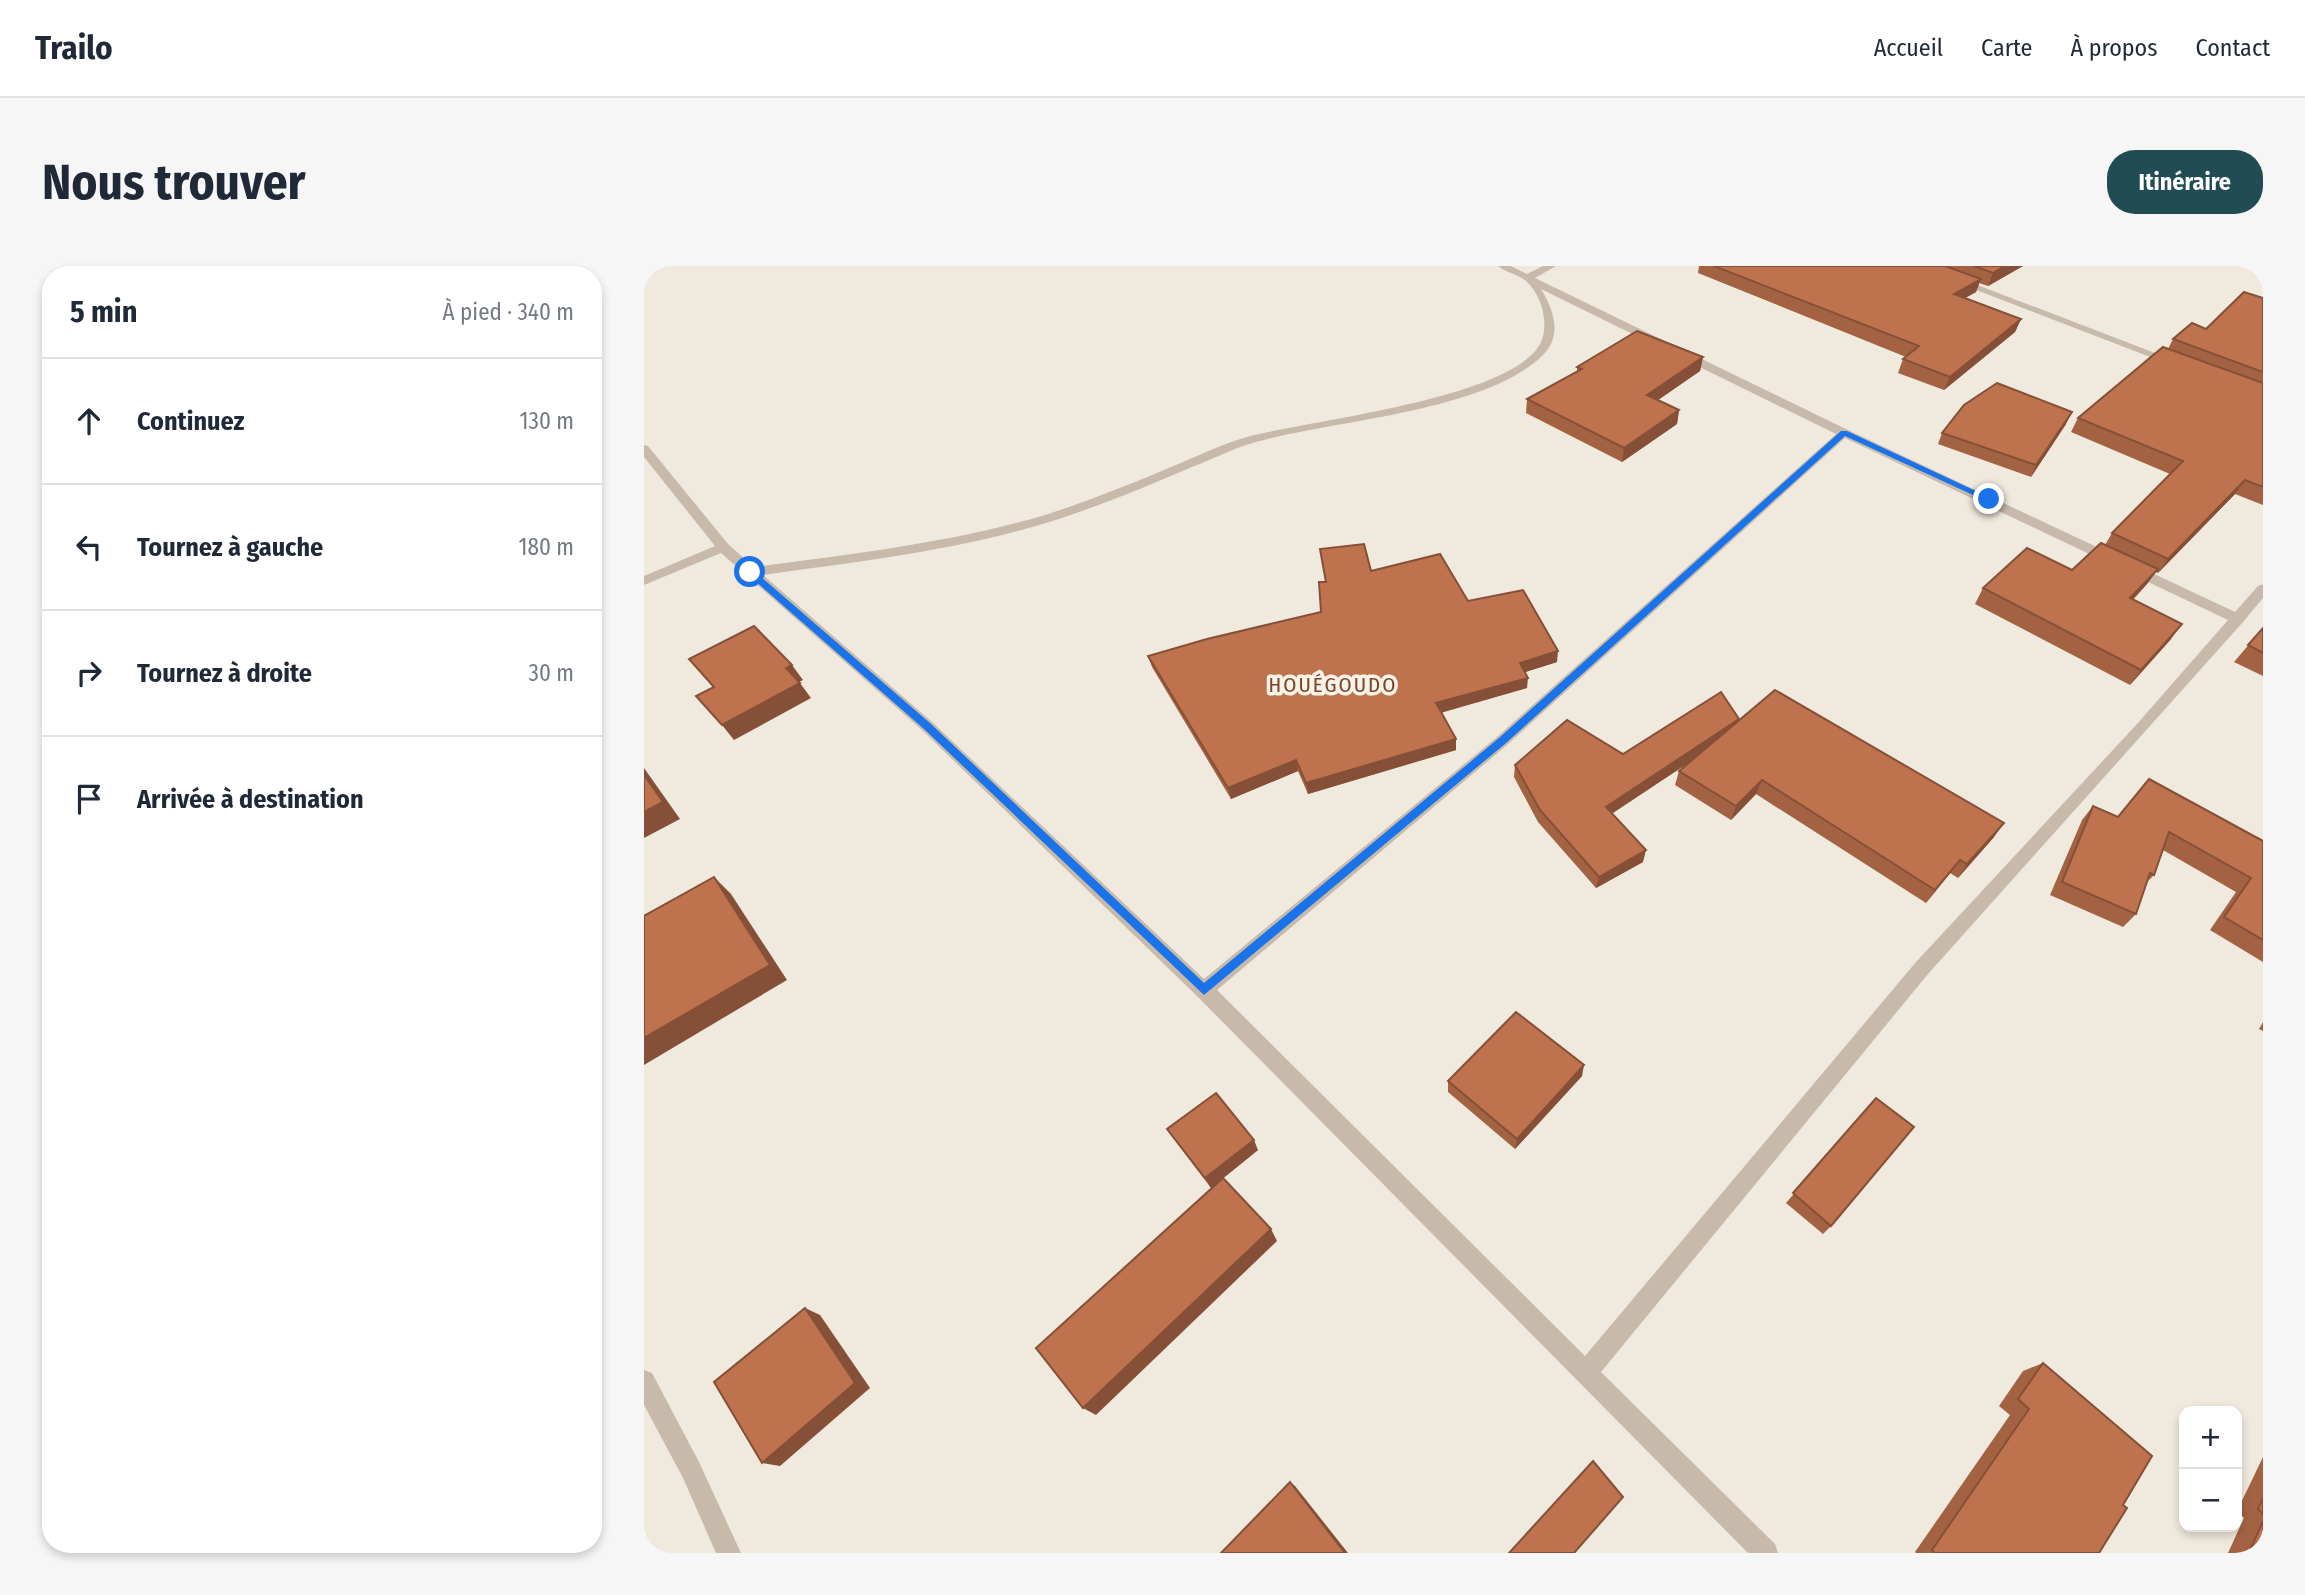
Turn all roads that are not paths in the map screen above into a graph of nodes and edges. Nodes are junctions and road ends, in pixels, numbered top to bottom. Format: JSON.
{"nodes":[{"id":1,"x":1503,"y":266,"type":"edge"},
{"id":2,"x":1551,"y":266,"type":"edge"},
{"id":3,"x":1919,"y":266,"type":"edge"},
{"id":4,"x":1528,"y":277,"type":"junction"},
{"id":5,"x":2187,"y":367,"type":"edge"},
{"id":6,"x":1844,"y":433,"type":"junction"},
{"id":7,"x":644,"y":449,"type":"edge"},
{"id":8,"x":723,"y":547,"type":"junction"},
{"id":9,"x":750,"y":572,"type":"junction"},
{"id":10,"x":644,"y":582,"type":"edge"},
{"id":11,"x":2263,"y":589,"type":"edge"},
{"id":12,"x":2238,"y":619,"type":"junction"},
{"id":13,"x":1204,"y":990,"type":"junction"},
{"id":14,"x":1586,"y":1373,"type":"junction"},
{"id":15,"x":644,"y":1381,"type":"edge"},
{"id":16,"x":729,"y":1553,"type":"edge"},
{"id":17,"x":1766,"y":1553,"type":"edge"}],
"edges":[{"from":1,"to":4,"type":"street"},
{"from":2,"to":4,"type":"street"},
{"from":3,"to":5,"type":"street"},
{"from":4,"to":6,"type":"street"},
{"from":4,"to":9,"type":"street"},
{"from":6,"to":12,"type":"street"},
{"from":6,"to":13,"type":"street"},
{"from":7,"to":8,"type":"street"},
{"from":8,"to":9,"type":"street"},
{"from":8,"to":10,"type":"street"},
{"from":9,"to":13,"type":"street"},
{"from":11,"to":12,"type":"street"},
{"from":12,"to":14,"type":"street"},
{"from":13,"to":14,"type":"street"},
{"from":14,"to":17,"type":"street"},
{"from":15,"to":16,"type":"street"}]}
